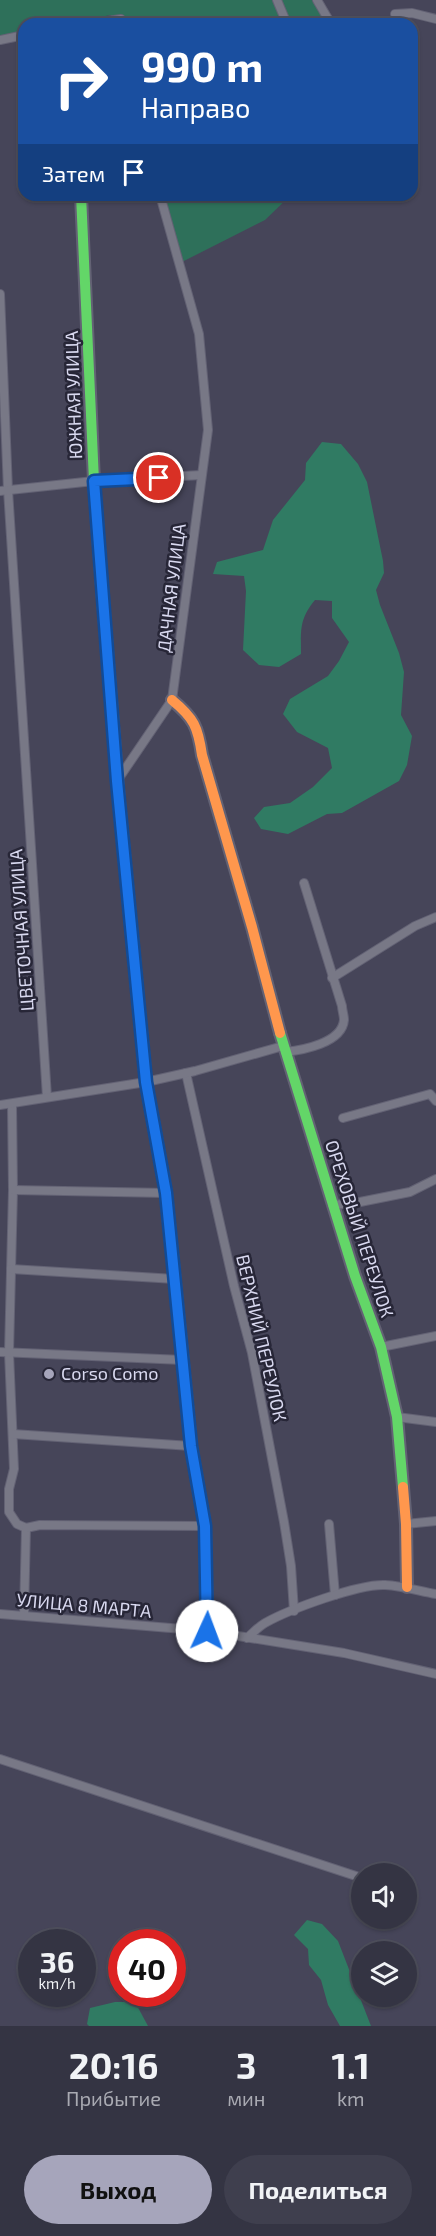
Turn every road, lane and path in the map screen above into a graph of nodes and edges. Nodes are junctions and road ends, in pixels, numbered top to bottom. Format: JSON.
{"nodes":[{"id":1,"x":277,"y":0,"type":"edge"},
{"id":2,"x":316,"y":0,"type":"edge"},
{"id":3,"x":395,"y":14,"type":"dead end"},
{"id":4,"x":284,"y":18,"type":"edge"},
{"id":5,"x":327,"y":18,"type":"edge"},
{"id":6,"x":436,"y":19,"type":"edge"},
{"id":7,"x":18,"y":36,"type":"edge"},
{"id":8,"x":0,"y":40,"type":"edge"},
{"id":9,"x":81,"y":201,"type":"edge"},
{"id":10,"x":162,"y":201,"type":"edge"},
{"id":11,"x":0,"y":294,"type":"edge"},
{"id":12,"x":201,"y":475,"type":"junction"},
{"id":13,"x":94,"y":481,"type":"junction"},
{"id":14,"x":4,"y":491,"type":"edge"},
{"id":15,"x":172,"y":700,"type":"junction"},
{"id":16,"x":117,"y":781,"type":"junction"},
{"id":17,"x":304,"y":883,"type":"dead end"},
{"id":18,"x":436,"y":917,"type":"edge"},
{"id":19,"x":332,"y":978,"type":"junction"},
{"id":20,"x":284,"y":1049,"type":"junction"},
{"id":21,"x":186,"y":1073,"type":"junction"},
{"id":22,"x":146,"y":1082,"type":"junction"},
{"id":23,"x":47,"y":1097,"type":"junction"},
{"id":24,"x":436,"y":1101,"type":"edge"},
{"id":25,"x":12,"y":1104,"type":"junction"},
{"id":26,"x":0,"y":1105,"type":"edge"},
{"id":27,"x":343,"y":1119,"type":"dead end"},
{"id":28,"x":436,"y":1179,"type":"edge"},
{"id":29,"x":13,"y":1190,"type":"junction"},
{"id":30,"x":166,"y":1193,"type":"junction"},
{"id":31,"x":332,"y":1205,"type":"junction"},
{"id":32,"x":11,"y":1269,"type":"junction"},
{"id":33,"x":175,"y":1279,"type":"junction"},
{"id":34,"x":436,"y":1336,"type":"edge"},
{"id":35,"x":381,"y":1347,"type":"junction"},
{"id":36,"x":0,"y":1352,"type":"edge"},
{"id":37,"x":9,"y":1353,"type":"junction"},
{"id":38,"x":183,"y":1360,"type":"junction"},
{"id":39,"x":397,"y":1417,"type":"junction"},
{"id":40,"x":436,"y":1422,"type":"edge"},
{"id":41,"x":13,"y":1434,"type":"junction"},
{"id":42,"x":191,"y":1446,"type":"junction"},
{"id":43,"x":436,"y":1521,"type":"edge"},
{"id":44,"x":328,"y":1524,"type":"dead end"},
{"id":45,"x":406,"y":1524,"type":"junction"},
{"id":46,"x":205,"y":1526,"type":"junction"},
{"id":47,"x":26,"y":1528,"type":"junction"},
{"id":48,"x":407,"y":1587,"type":"junction"},
{"id":49,"x":436,"y":1594,"type":"edge"},
{"id":50,"x":335,"y":1595,"type":"junction"},
{"id":51,"x":294,"y":1611,"type":"junction"},
{"id":52,"x":0,"y":1614,"type":"edge"},
{"id":53,"x":24,"y":1615,"type":"junction"},
{"id":54,"x":207,"y":1631,"type":"junction"},
{"id":55,"x":246,"y":1638,"type":"junction"},
{"id":56,"x":436,"y":1674,"type":"edge"},
{"id":57,"x":0,"y":1759,"type":"edge"},
{"id":58,"x":351,"y":1874,"type":"edge"}],
"edges":[{"from":1,"to":4,"type":"street"},
{"from":2,"to":5,"type":"street"},
{"from":3,"to":6,"type":"street"},
{"from":7,"to":8,"type":"street"},
{"from":9,"to":13,"type":"street","name":"ЮЖНАЯ УЛИЦА"},
{"from":10,"to":12,"type":"street","name":"ДАЧНАЯ УЛИЦА"},
{"from":11,"to":14,"type":"street","name":"ЦВЕТОЧНАЯ УЛИЦА"},
{"from":12,"to":13,"type":"street"},
{"from":12,"to":15,"type":"street","name":"ДАЧНАЯ УЛИЦА"},
{"from":13,"to":14,"type":"street"},
{"from":13,"to":16,"type":"street","name":"ЮЖНАЯ УЛИЦА"},
{"from":14,"to":23,"type":"street","name":"ЦВЕТОЧНАЯ УЛИЦА"},
{"from":15,"to":16,"type":"street"},
{"from":15,"to":20,"type":"street","name":"ОРЕХОВЫЙ ПЕРЕУЛОК"},
{"from":16,"to":22,"type":"street","name":"ЮЖНАЯ УЛИЦА"},
{"from":17,"to":19,"type":"street"},
{"from":18,"to":19,"type":"street"},
{"from":19,"to":20,"type":"street"},
{"from":20,"to":21,"type":"street"},
{"from":20,"to":31,"type":"street","name":"ОРЕХОВЫЙ ПЕРЕУЛОК"},
{"from":21,"to":22,"type":"street"},
{"from":21,"to":51,"type":"street","name":"ВЕРХНИЙ ПЕРЕУЛОК"},
{"from":22,"to":23,"type":"street"},
{"from":22,"to":30,"type":"street","name":"ЮЖНАЯ УЛИЦА"},
{"from":23,"to":25,"type":"street"},
{"from":24,"to":27,"type":"street"},
{"from":25,"to":26,"type":"street"},
{"from":25,"to":29,"type":"street"},
{"from":28,"to":31,"type":"street"},
{"from":29,"to":30,"type":"street"},
{"from":29,"to":32,"type":"street"},
{"from":30,"to":33,"type":"street","name":"ЮЖНАЯ УЛИЦА"},
{"from":31,"to":35,"type":"street","name":"ОРЕХОВЫЙ ПЕРЕУЛОК"},
{"from":32,"to":33,"type":"street"},
{"from":32,"to":37,"type":"street"},
{"from":33,"to":38,"type":"street","name":"ЮЖНАЯ УЛИЦА"},
{"from":34,"to":35,"type":"street"},
{"from":35,"to":39,"type":"street","name":"ОРЕХОВЫЙ ПЕРЕУЛОК"},
{"from":36,"to":37,"type":"street"},
{"from":37,"to":38,"type":"street"},
{"from":37,"to":41,"type":"street"},
{"from":38,"to":42,"type":"street","name":"ЮЖНАЯ УЛИЦА"},
{"from":39,"to":40,"type":"street"},
{"from":39,"to":45,"type":"street","name":"ОРЕХОВЫЙ ПЕРЕУЛОК"},
{"from":41,"to":42,"type":"street"},
{"from":41,"to":47,"type":"street"},
{"from":42,"to":46,"type":"street","name":"ЮЖНАЯ УЛИЦА"},
{"from":43,"to":45,"type":"street"},
{"from":44,"to":50,"type":"street"},
{"from":45,"to":48,"type":"street","name":"ОРЕХОВЫЙ ПЕРЕУЛОК"},
{"from":46,"to":47,"type":"street"},
{"from":46,"to":54,"type":"street","name":"ЮЖНАЯ УЛИЦА"},
{"from":47,"to":53,"type":"street"},
{"from":48,"to":49,"type":"street"},
{"from":48,"to":50,"type":"street"},
{"from":50,"to":51,"type":"street"},
{"from":51,"to":55,"type":"street"},
{"from":52,"to":53,"type":"street","name":"УЛИЦА 8 МАРТА"},
{"from":53,"to":54,"type":"street","name":"УЛИЦА 8 МАРТА"},
{"from":54,"to":55,"type":"street","name":"УЛИЦА 8 МАРТА"},
{"from":55,"to":56,"type":"street","name":"УЛИЦА 8 МАРТА"},
{"from":57,"to":58,"type":"street"}]}
